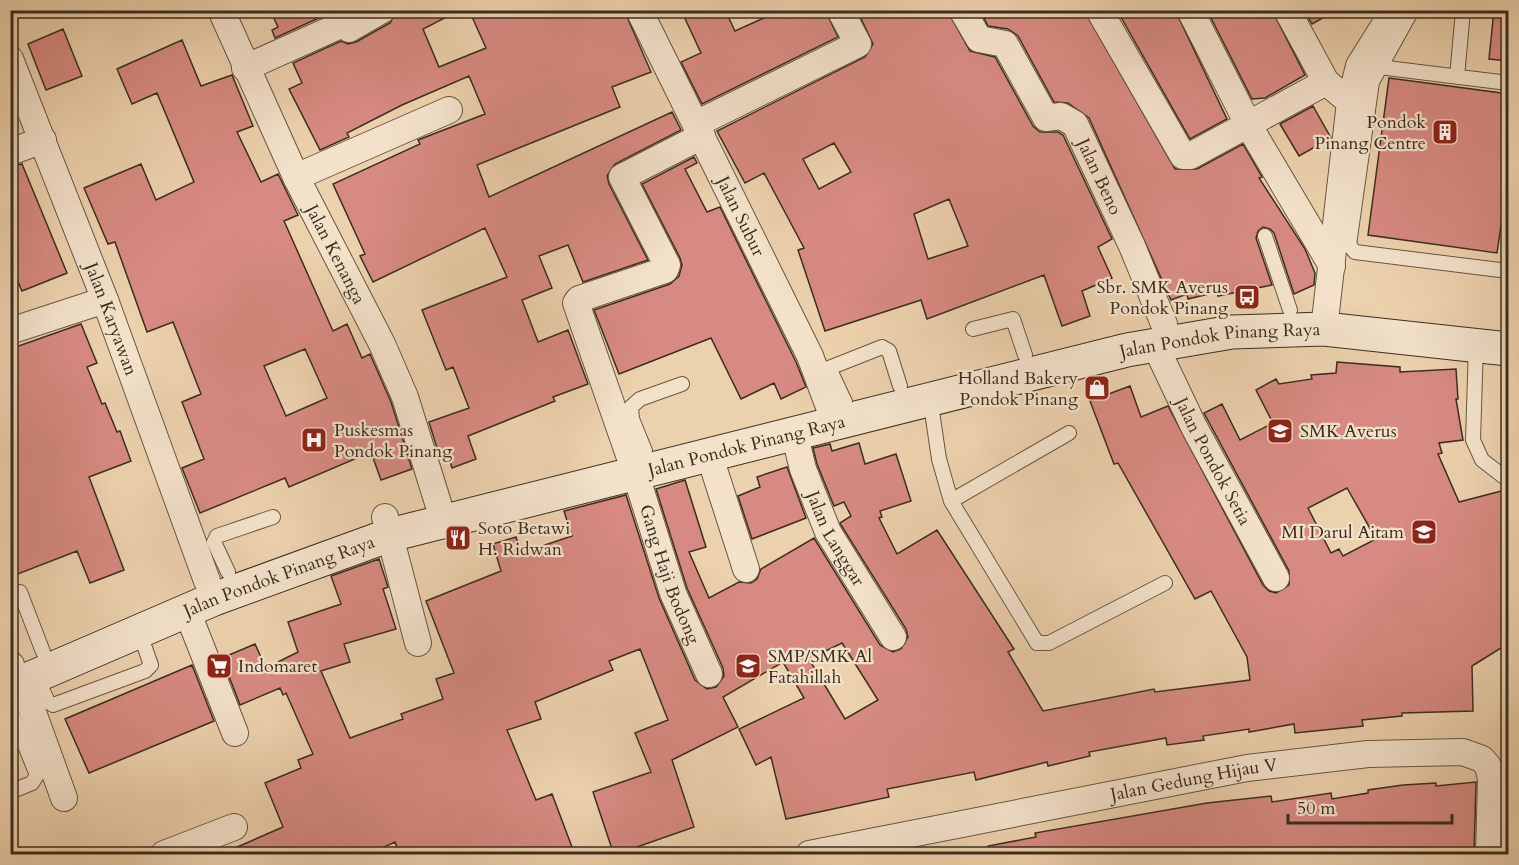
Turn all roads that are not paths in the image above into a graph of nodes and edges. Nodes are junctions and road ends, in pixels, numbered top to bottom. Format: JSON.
{"nodes":[{"id":1,"x":221,"y":10,"type":"edge"},
{"id":2,"x":382,"y":10,"type":"edge"},
{"id":3,"x":639,"y":10,"type":"edge"},
{"id":4,"x":840,"y":10,"type":"edge"},
{"id":5,"x":962,"y":10,"type":"edge"},
{"id":6,"x":1099,"y":10,"type":"edge"},
{"id":7,"x":1190,"y":10,"type":"edge"},
{"id":8,"x":1287,"y":10,"type":"edge"},
{"id":9,"x":1394,"y":10,"type":"edge"},
{"id":10,"x":1412,"y":10,"type":"edge"},
{"id":11,"x":1463,"y":10,"type":"edge"},
{"id":12,"x":10,"y":58,"type":"edge"},
{"id":13,"x":1380,"y":67,"type":"junction"},
{"id":14,"x":245,"y":69,"type":"junction"},
{"id":15,"x":1457,"y":76,"type":"junction"},
{"id":16,"x":1326,"y":82,"type":"junction"},
{"id":17,"x":1509,"y":83,"type":"edge"},
{"id":18,"x":1350,"y":102,"type":"junction"},
{"id":19,"x":449,"y":110,"type":"dead end"},
{"id":20,"x":1249,"y":126,"type":"junction"},
{"id":21,"x":699,"y":130,"type":"junction"},
{"id":22,"x":43,"y":140,"type":"junction"},
{"id":23,"x":10,"y":152,"type":"edge"},
{"id":24,"x":296,"y":177,"type":"junction"},
{"id":25,"x":1265,"y":236,"type":"dead end"},
{"id":26,"x":1332,"y":267,"type":"junction"},
{"id":27,"x":1509,"y":271,"type":"edge"},
{"id":28,"x":105,"y":300,"type":"junction"},
{"id":29,"x":1290,"y":310,"type":"junction"},
{"id":30,"x":1325,"y":320,"type":"junction"},
{"id":31,"x":973,"y":329,"type":"dead end"},
{"id":32,"x":1509,"y":329,"type":"edge"},
{"id":33,"x":10,"y":331,"type":"edge"},
{"id":34,"x":1168,"y":332,"type":"junction"},
{"id":35,"x":1476,"y":345,"type":"junction"},
{"id":36,"x":1509,"y":349,"type":"edge"},
{"id":37,"x":1025,"y":355,"type":"junction"},
{"id":38,"x":682,"y":384,"type":"dead end"},
{"id":39,"x":930,"y":398,"type":"junction"},
{"id":40,"x":837,"y":410,"type":"junction"},
{"id":41,"x":794,"y":433,"type":"junction"},
{"id":42,"x":1069,"y":433,"type":"dead end"},
{"id":43,"x":709,"y":454,"type":"junction"},
{"id":44,"x":637,"y":460,"type":"junction"},
{"id":45,"x":1509,"y":480,"type":"edge"},
{"id":46,"x":951,"y":501,"type":"junction"},
{"id":47,"x":441,"y":512,"type":"junction"},
{"id":48,"x":273,"y":517,"type":"dead end"},
{"id":49,"x":387,"y":526,"type":"junction"},
{"id":50,"x":746,"y":569,"type":"dead end"},
{"id":51,"x":1276,"y":578,"type":"dead end"},
{"id":52,"x":1165,"y":583,"type":"dead end"},
{"id":53,"x":209,"y":591,"type":"junction"},
{"id":54,"x":20,"y":592,"type":"dead end"},
{"id":55,"x":893,"y":637,"type":"dead end"},
{"id":56,"x":418,"y":643,"type":"dead end"},
{"id":57,"x":709,"y":674,"type":"dead end"},
{"id":58,"x":19,"y":675,"type":"edge"},
{"id":59,"x":236,"y":734,"type":"dead end"},
{"id":60,"x":10,"y":792,"type":"edge"},
{"id":61,"x":64,"y":798,"type":"dead end"},
{"id":62,"x":234,"y":827,"type":"dead end"},
{"id":63,"x":936,"y":828,"type":"junction"},
{"id":64,"x":164,"y":855,"type":"edge"},
{"id":65,"x":809,"y":855,"type":"edge"},
{"id":66,"x":926,"y":855,"type":"edge"},
{"id":67,"x":1489,"y":855,"type":"edge"}],
"edges":[{"from":1,"to":14,"type":"street","name":"Jalan Kenanga"},
{"from":2,"to":14,"type":"street"},
{"from":3,"to":21,"type":"street","name":"Jalan Subur"},
{"from":4,"to":21,"type":"street"},
{"from":5,"to":34,"type":"street","name":"Jalan Beno"},
{"from":6,"to":20,"type":"street"},
{"from":7,"to":20,"type":"street"},
{"from":8,"to":16,"type":"street"},
{"from":9,"to":18,"type":"street"},
{"from":10,"to":13,"type":"lane"},
{"from":11,"to":15,"type":"lane"},
{"from":12,"to":22,"type":"street","name":"Jalan Karyawan"},
{"from":13,"to":15,"type":"lane"},
{"from":13,"to":27,"type":"lane"},
{"from":14,"to":24,"type":"street","name":"Jalan Kenanga"},
{"from":15,"to":17,"type":"lane"},
{"from":16,"to":18,"type":"street"},
{"from":16,"to":20,"type":"street"},
{"from":18,"to":26,"type":"street"},
{"from":19,"to":24,"type":"street"},
{"from":20,"to":26,"type":"street"},
{"from":21,"to":40,"type":"street","name":"Jalan Subur"},
{"from":21,"to":44,"type":"street","name":"Gang Haji Bodong"},
{"from":22,"to":23,"type":"street"},
{"from":22,"to":28,"type":"street","name":"Jalan Karyawan"},
{"from":24,"to":47,"type":"street","name":"Jalan Kenanga"},
{"from":25,"to":29,"type":"lane"},
{"from":26,"to":30,"type":"street"},
{"from":28,"to":33,"type":"street"},
{"from":28,"to":53,"type":"street","name":"Jalan Karyawan"},
{"from":29,"to":30,"type":"main road","name":"Jalan Pondok Pinang Raya"},
{"from":29,"to":34,"type":"main road","name":"Jalan Pondok Pinang Raya"},
{"from":30,"to":32,"type":"main road","name":"Jalan Pondok Pinang Raya"},
{"from":30,"to":34,"type":"main road","name":"Jalan Pondok Pinang Raya"},
{"from":30,"to":35,"type":"main road","name":"Jalan Pondok Pinang Raya"},
{"from":31,"to":37,"type":"lane"},
{"from":34,"to":37,"type":"main road","name":"Jalan Pondok Pinang Raya"},
{"from":34,"to":39,"type":"main road","name":"Jalan Pondok Pinang Raya"},
{"from":34,"to":51,"type":"street","name":"Jalan Pondok Setia"},
{"from":35,"to":36,"type":"main road","name":"Jalan Pondok Pinang Raya"},
{"from":35,"to":45,"type":"lane"},
{"from":37,"to":40,"type":"main road","name":"Jalan Pondok Pinang Raya"},
{"from":38,"to":44,"type":"lane"},
{"from":39,"to":40,"type":"main road","name":"Jalan Pondok Pinang Raya"},
{"from":39,"to":46,"type":"lane"},
{"from":40,"to":41,"type":"main road","name":"Jalan Pondok Pinang Raya"},
{"from":40,"to":44,"type":"main road","name":"Jalan Pondok Pinang Raya"},
{"from":41,"to":43,"type":"main road","name":"Jalan Pondok Pinang Raya"},
{"from":41,"to":55,"type":"street","name":"Jalan Langgar"},
{"from":42,"to":46,"type":"lane"},
{"from":43,"to":44,"type":"main road","name":"Jalan Pondok Pinang Raya"},
{"from":43,"to":50,"type":"street"},
{"from":44,"to":47,"type":"main road","name":"Jalan Pondok Pinang Raya"},
{"from":44,"to":57,"type":"street","name":"Gang Haji Bodong"},
{"from":46,"to":52,"type":"lane"},
{"from":47,"to":49,"type":"main road","name":"Jalan Pondok Pinang Raya"},
{"from":48,"to":53,"type":"lane"},
{"from":49,"to":53,"type":"main road","name":"Jalan Pondok Pinang Raya"},
{"from":49,"to":56,"type":"street"},
{"from":53,"to":58,"type":"main road","name":"Jalan Pondok Pinang Raya"},
{"from":53,"to":58,"type":"main road","name":"Jalan Pondok Pinang Raya"},
{"from":53,"to":59,"type":"street","name":"Jalan Karyawan"},
{"from":54,"to":58,"type":"lane"},
{"from":58,"to":60,"type":"lane"},
{"from":58,"to":61,"type":"street"},
{"from":62,"to":64,"type":"street"},
{"from":63,"to":65,"type":"street","name":"Jalan Gedung Hijau V"},
{"from":63,"to":66,"type":"street"},
{"from":63,"to":67,"type":"street","name":"Jalan Gedung Hijau V"}]}
